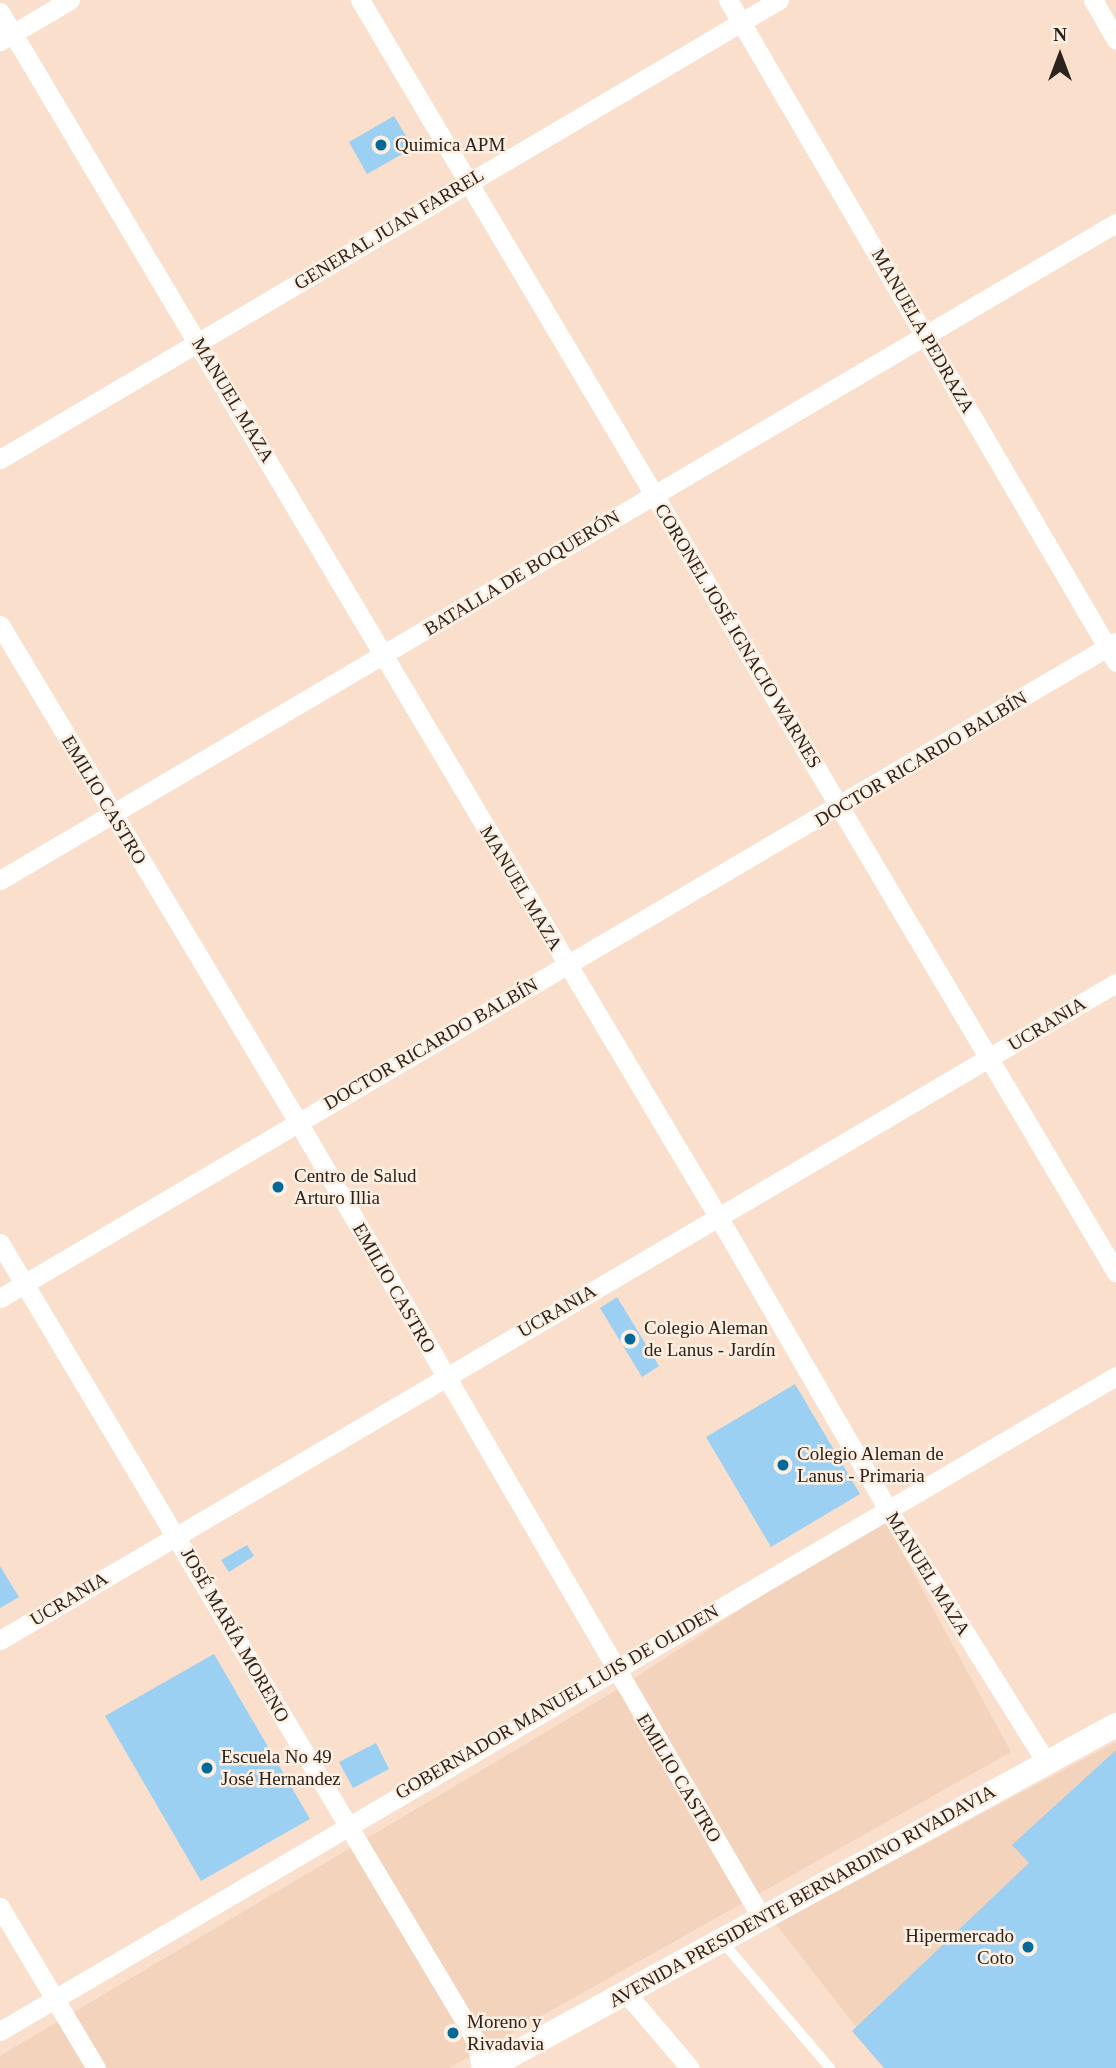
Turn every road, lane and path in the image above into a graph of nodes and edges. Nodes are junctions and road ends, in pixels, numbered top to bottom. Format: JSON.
{"nodes":[{"id":1,"x":70,"y":0,"type":"edge"},
{"id":2,"x":360,"y":0,"type":"edge"},
{"id":3,"x":728,"y":0,"type":"edge"},
{"id":4,"x":779,"y":0,"type":"edge"},
{"id":5,"x":1093,"y":0,"type":"edge"},
{"id":6,"x":0,"y":12,"type":"edge"},
{"id":7,"x":741,"y":22,"type":"junction"},
{"id":8,"x":6,"y":38,"type":"edge"},
{"id":9,"x":1116,"y":40,"type":"edge"},
{"id":10,"x":468,"y":182,"type":"junction"},
{"id":11,"x":1116,"y":223,"type":"edge"},
{"id":12,"x":926,"y":335,"type":"junction"},
{"id":13,"x":199,"y":342,"type":"junction"},
{"id":14,"x":0,"y":459,"type":"edge"},
{"id":15,"x":653,"y":493,"type":"junction"},
{"id":16,"x":0,"y":625,"type":"edge"},
{"id":17,"x":1113,"y":651,"type":"edge"},
{"id":18,"x":384,"y":656,"type":"junction"},
{"id":19,"x":840,"y":808,"type":"junction"},
{"id":20,"x":113,"y":814,"type":"junction"},
{"id":21,"x":0,"y":880,"type":"edge"},
{"id":22,"x":566,"y":965,"type":"junction"},
{"id":23,"x":1116,"y":984,"type":"edge"},
{"id":24,"x":989,"y":1058,"type":"junction"},
{"id":25,"x":298,"y":1122,"type":"junction"},
{"id":26,"x":719,"y":1218,"type":"junction"},
{"id":27,"x":0,"y":1243,"type":"edge"},
{"id":28,"x":1116,"y":1272,"type":"edge"},
{"id":29,"x":24,"y":1284,"type":"junction"},
{"id":30,"x":0,"y":1298,"type":"edge"},
{"id":31,"x":444,"y":1376,"type":"junction"},
{"id":32,"x":1116,"y":1376,"type":"edge"},
{"id":33,"x":888,"y":1510,"type":"junction"},
{"id":34,"x":176,"y":1534,"type":"junction"},
{"id":35,"x":0,"y":1640,"type":"edge"},
{"id":36,"x":613,"y":1667,"type":"junction"},
{"id":37,"x":1116,"y":1725,"type":"edge"},
{"id":38,"x":1045,"y":1762,"type":"junction"},
{"id":39,"x":346,"y":1827,"type":"junction"},
{"id":40,"x":0,"y":1907,"type":"edge"},
{"id":41,"x":761,"y":1917,"type":"junction"},
{"id":42,"x":721,"y":1940,"type":"junction"},
{"id":43,"x":627,"y":1994,"type":"junction"},
{"id":44,"x":54,"y":1999,"type":"junction"},
{"id":45,"x":0,"y":2031,"type":"edge"},
{"id":46,"x":96,"y":2068,"type":"edge"},
{"id":47,"x":481,"y":2068,"type":"edge"},
{"id":48,"x":488,"y":2068,"type":"edge"},
{"id":49,"x":690,"y":2068,"type":"edge"},
{"id":50,"x":830,"y":2068,"type":"edge"}],
"edges":[{"from":1,"to":8,"type":"street"},
{"from":2,"to":10,"type":"street","name":"CORONEL JOSÉ IGNACIO WARNES"},
{"from":3,"to":7,"type":"street","name":"MANUELA PEDRAZA"},
{"from":4,"to":7,"type":"street","name":"GENERAL JUAN FARREL"},
{"from":5,"to":9,"type":"street"},
{"from":6,"to":8,"type":"street","name":"MANUEL MAZA"},
{"from":7,"to":10,"type":"street","name":"GENERAL JUAN FARREL"},
{"from":7,"to":12,"type":"street","name":"MANUELA PEDRAZA"},
{"from":8,"to":13,"type":"street","name":"MANUEL MAZA"},
{"from":10,"to":13,"type":"street","name":"GENERAL JUAN FARREL"},
{"from":10,"to":15,"type":"street","name":"CORONEL JOSÉ IGNACIO WARNES"},
{"from":11,"to":12,"type":"street","name":"BATALLA DE BOQUERÓN"},
{"from":12,"to":15,"type":"street","name":"BATALLA DE BOQUERÓN"},
{"from":12,"to":17,"type":"street","name":"MANUELA PEDRAZA"},
{"from":13,"to":14,"type":"street","name":"GENERAL JUAN FARREL"},
{"from":13,"to":18,"type":"street","name":"MANUEL MAZA"},
{"from":15,"to":18,"type":"street","name":"BATALLA DE BOQUERÓN"},
{"from":15,"to":19,"type":"street","name":"CORONEL JOSÉ IGNACIO WARNES"},
{"from":16,"to":20,"type":"street","name":"EMILIO CASTRO"},
{"from":17,"to":19,"type":"street","name":"DOCTOR RICARDO BALBÍN"},
{"from":18,"to":20,"type":"street","name":"BATALLA DE BOQUERÓN"},
{"from":18,"to":22,"type":"street","name":"MANUEL MAZA"},
{"from":19,"to":22,"type":"street","name":"DOCTOR RICARDO BALBÍN"},
{"from":19,"to":24,"type":"street","name":"CORONEL JOSÉ IGNACIO WARNES"},
{"from":20,"to":21,"type":"street","name":"BATALLA DE BOQUERÓN"},
{"from":20,"to":25,"type":"street","name":"EMILIO CASTRO"},
{"from":22,"to":25,"type":"street","name":"DOCTOR RICARDO BALBÍN"},
{"from":22,"to":26,"type":"street","name":"MANUEL MAZA"},
{"from":23,"to":24,"type":"street","name":"UCRANIA"},
{"from":24,"to":26,"type":"street","name":"UCRANIA"},
{"from":24,"to":28,"type":"street","name":"CORONEL JOSÉ IGNACIO WARNES"},
{"from":25,"to":29,"type":"street","name":"DOCTOR RICARDO BALBÍN"},
{"from":25,"to":31,"type":"street","name":"EMILIO CASTRO"},
{"from":26,"to":31,"type":"street","name":"UCRANIA"},
{"from":26,"to":33,"type":"street","name":"MANUEL MAZA"},
{"from":27,"to":29,"type":"street","name":"JOSÉ MARÍA MORENO"},
{"from":29,"to":30,"type":"street","name":"DOCTOR RICARDO BALBÍN"},
{"from":29,"to":34,"type":"street","name":"JOSÉ MARÍA MORENO"},
{"from":31,"to":34,"type":"street","name":"UCRANIA"},
{"from":31,"to":36,"type":"street","name":"EMILIO CASTRO"},
{"from":32,"to":33,"type":"street","name":"GOBERNADOR MANUEL LUIS DE OLIDEN"},
{"from":33,"to":36,"type":"street","name":"GOBERNADOR MANUEL LUIS DE OLIDEN"},
{"from":33,"to":38,"type":"street","name":"MANUEL MAZA"},
{"from":34,"to":35,"type":"street","name":"UCRANIA"},
{"from":34,"to":39,"type":"street","name":"JOSÉ MARÍA MORENO"},
{"from":36,"to":39,"type":"street","name":"GOBERNADOR MANUEL LUIS DE OLIDEN"},
{"from":36,"to":41,"type":"street","name":"EMILIO CASTRO"},
{"from":37,"to":38,"type":"street","name":"AVENIDA PRESIDENTE BERNARDINO RIVADAVIA"},
{"from":38,"to":41,"type":"street","name":"AVENIDA PRESIDENTE BERNARDINO RIVADAVIA"},
{"from":39,"to":44,"type":"street","name":"GOBERNADOR MANUEL LUIS DE OLIDEN"},
{"from":39,"to":47,"type":"street","name":"JOSÉ MARÍA MORENO"},
{"from":40,"to":44,"type":"street"},
{"from":41,"to":42,"type":"street","name":"AVENIDA PRESIDENTE BERNARDINO RIVADAVIA"},
{"from":42,"to":43,"type":"street","name":"AVENIDA PRESIDENTE BERNARDINO RIVADAVIA"},
{"from":42,"to":50,"type":"lane"},
{"from":43,"to":48,"type":"street","name":"AVENIDA PRESIDENTE BERNARDINO RIVADAVIA"},
{"from":43,"to":49,"type":"street"},
{"from":44,"to":45,"type":"street","name":"GOBERNADOR MANUEL LUIS DE OLIDEN"},
{"from":44,"to":46,"type":"street"}]}
